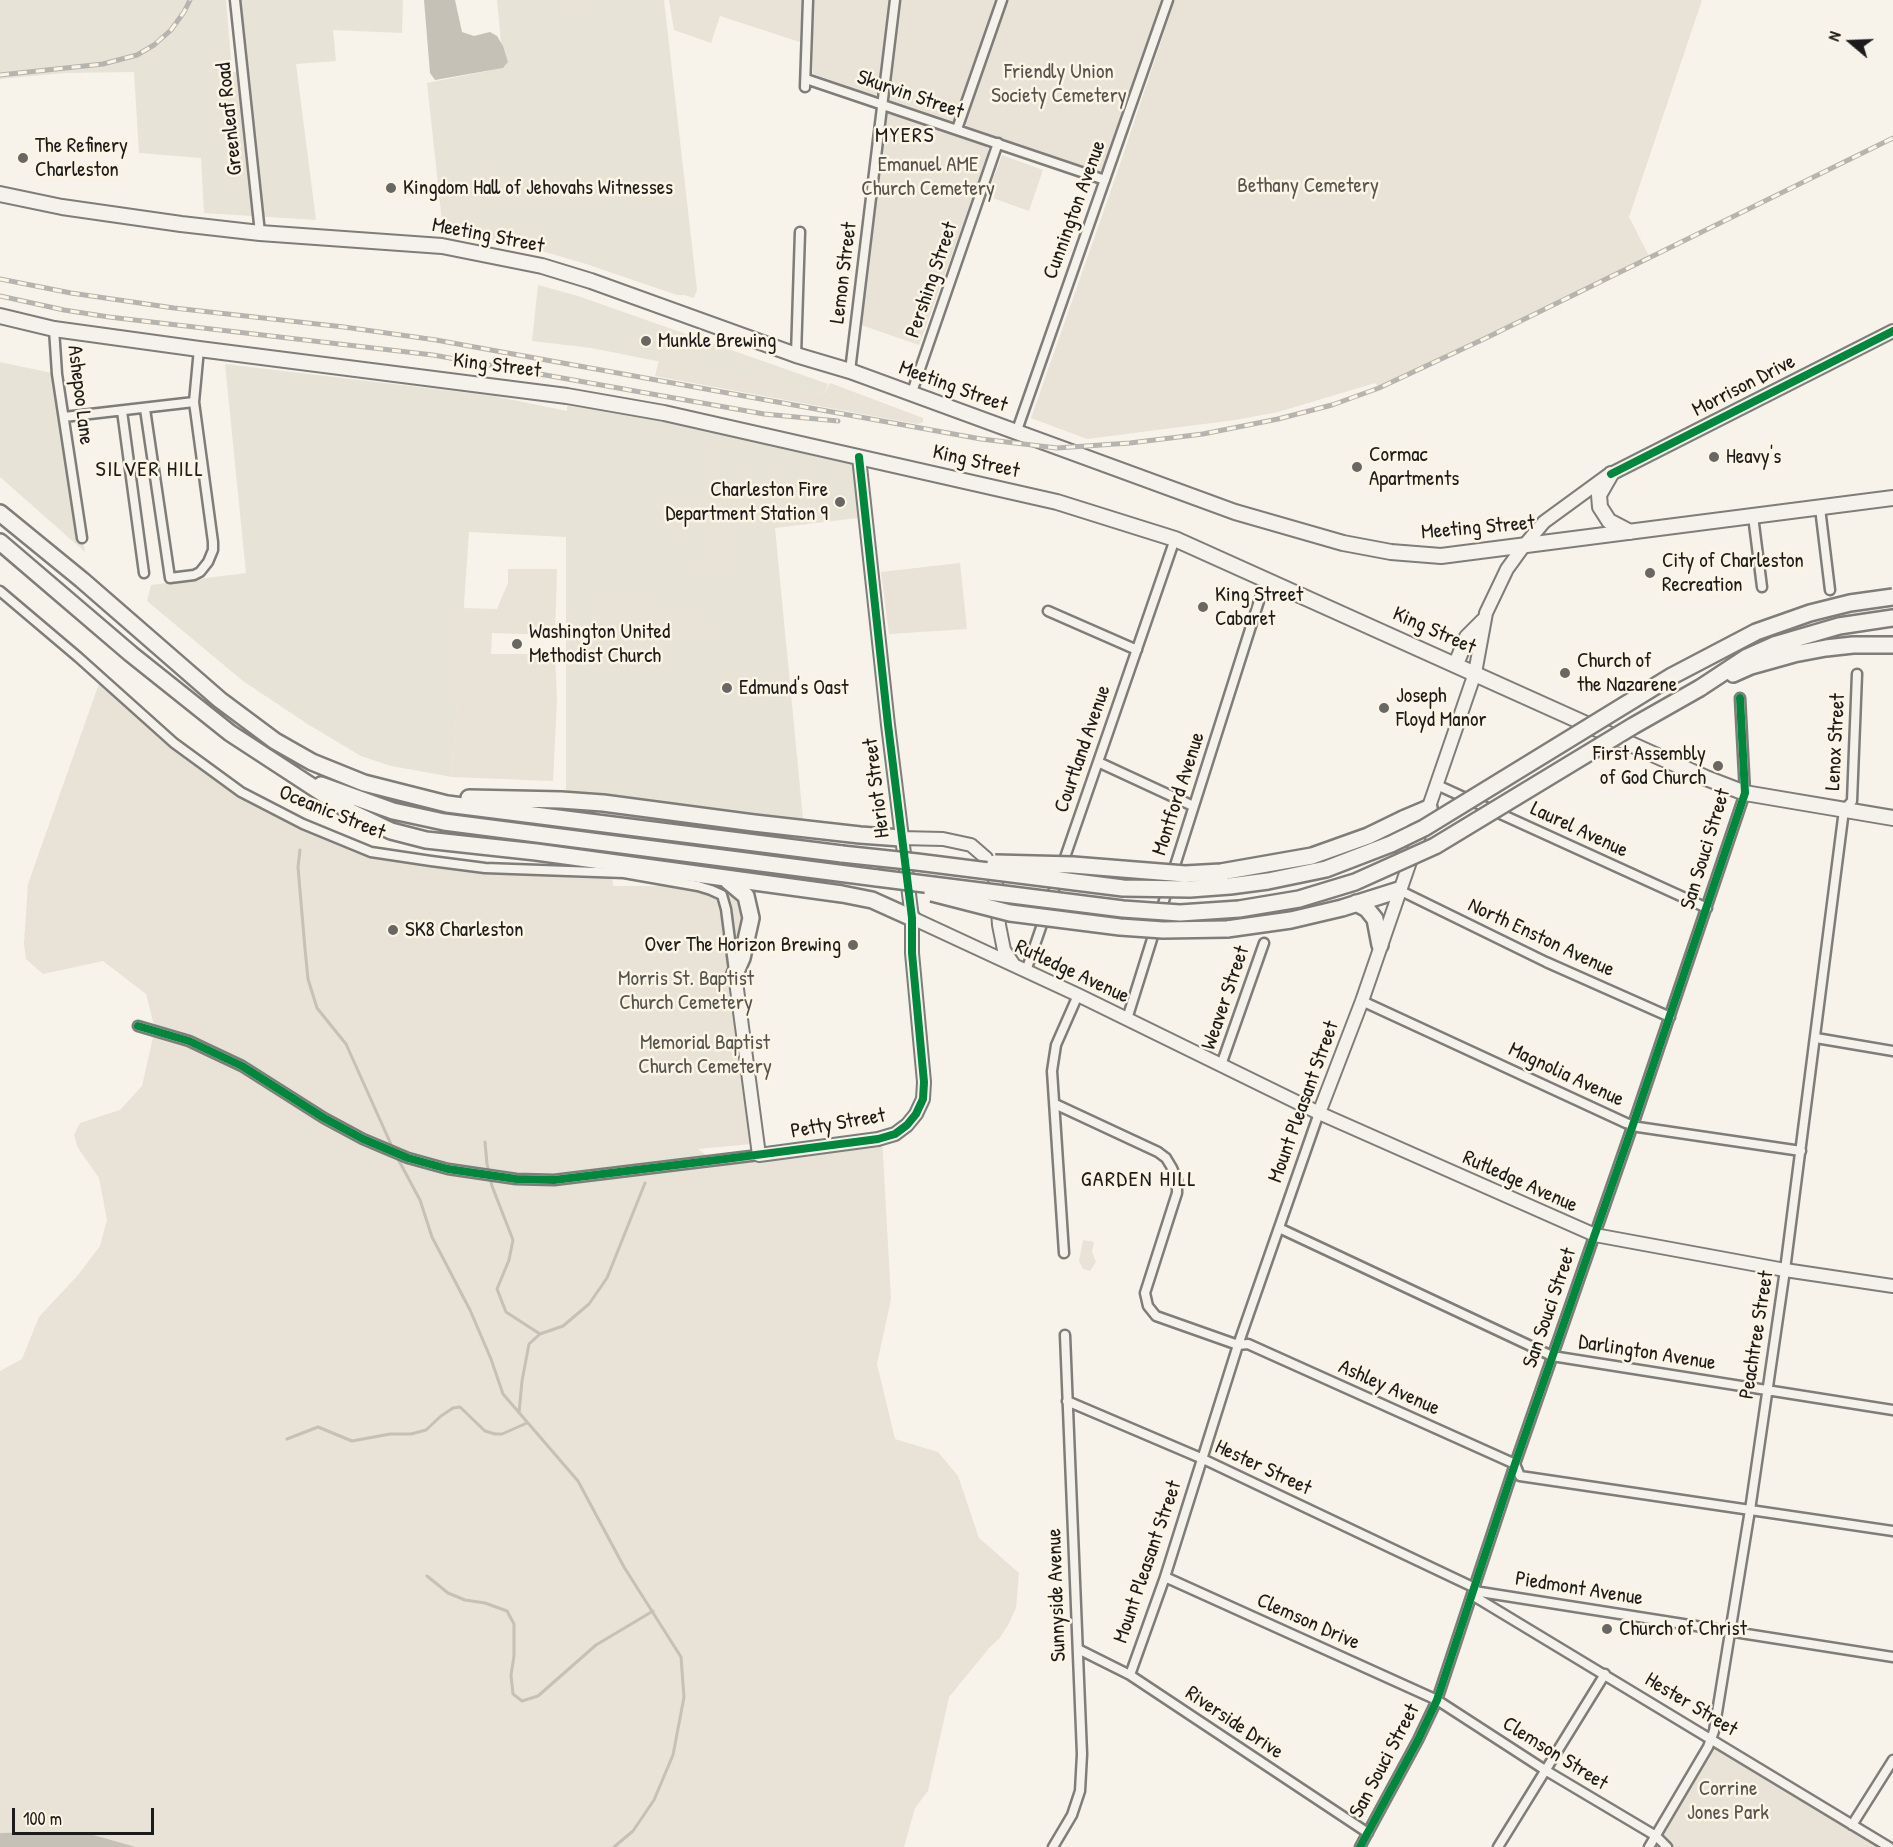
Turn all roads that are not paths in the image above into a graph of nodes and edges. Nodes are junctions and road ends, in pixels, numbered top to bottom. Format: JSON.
{"nodes":[{"id":1,"x":236,"y":0,"type":"edge"},
{"id":2,"x":808,"y":0,"type":"edge"},
{"id":3,"x":894,"y":0,"type":"edge"},
{"id":4,"x":1002,"y":0,"type":"edge"},
{"id":5,"x":1168,"y":0,"type":"edge"},
{"id":6,"x":882,"y":104,"type":"junction"},
{"id":7,"x":957,"y":129,"type":"junction"},
{"id":8,"x":998,"y":143,"type":"junction"},
{"id":9,"x":1105,"y":180,"type":"junction"},
{"id":10,"x":0,"y":194,"type":"edge"},
{"id":11,"x":800,"y":232,"type":"dead end"},
{"id":12,"x":260,"y":233,"type":"junction"},
{"id":13,"x":0,"y":316,"type":"edge"},
{"id":14,"x":54,"y":329,"type":"junction"},
{"id":15,"x":1893,"y":331,"type":"edge"},
{"id":16,"x":199,"y":349,"type":"junction"},
{"id":17,"x":796,"y":355,"type":"junction"},
{"id":18,"x":850,"y":371,"type":"junction"},
{"id":19,"x":911,"y":395,"type":"junction"},
{"id":20,"x":194,"y":402,"type":"junction"},
{"id":21,"x":145,"y":409,"type":"junction"},
{"id":22,"x":122,"y":411,"type":"junction"},
{"id":23,"x":64,"y":417,"type":"junction"},
{"id":24,"x":1016,"y":433,"type":"junction"},
{"id":25,"x":859,"y":457,"type":"junction"},
{"id":26,"x":1611,"y":474,"type":"junction"},
{"id":27,"x":1893,"y":498,"type":"edge"},
{"id":28,"x":1820,"y":508,"type":"junction"},
{"id":29,"x":0,"y":513,"type":"edge"},
{"id":30,"x":1753,"y":516,"type":"junction"},
{"id":31,"x":1630,"y":532,"type":"junction"},
{"id":32,"x":82,"y":538,"type":"dead end"},
{"id":33,"x":1175,"y":539,"type":"junction"},
{"id":34,"x":0,"y":542,"type":"edge"},
{"id":35,"x":1523,"y":547,"type":"junction"},
{"id":36,"x":144,"y":573,"type":"dead end"},
{"id":37,"x":1266,"y":579,"type":"junction"},
{"id":38,"x":1762,"y":587,"type":"dead end"},
{"id":39,"x":0,"y":591,"type":"edge"},
{"id":40,"x":1830,"y":591,"type":"dead end"},
{"id":41,"x":1893,"y":597,"type":"edge"},
{"id":42,"x":1048,"y":611,"type":"dead end"},
{"id":43,"x":1893,"y":618,"type":"edge"},
{"id":44,"x":1483,"y":621,"type":"junction"},
{"id":45,"x":1893,"y":645,"type":"edge"},
{"id":46,"x":1137,"y":650,"type":"junction"},
{"id":47,"x":1455,"y":664,"type":"junction"},
{"id":48,"x":1475,"y":673,"type":"junction"},
{"id":49,"x":1857,"y":674,"type":"dead end"},
{"id":50,"x":1700,"y":688,"type":"junction"},
{"id":51,"x":1740,"y":698,"type":"dead end"},
{"id":52,"x":1098,"y":762,"type":"junction"},
{"id":53,"x":283,"y":768,"type":"junction"},
{"id":54,"x":364,"y":783,"type":"junction"},
{"id":55,"x":1437,"y":785,"type":"junction"},
{"id":56,"x":1745,"y":793,"type":"junction"},
{"id":57,"x":1193,"y":806,"type":"junction"},
{"id":58,"x":1429,"y":808,"type":"junction"},
{"id":59,"x":1844,"y":810,"type":"junction"},
{"id":60,"x":1893,"y":818,"type":"edge"},
{"id":61,"x":902,"y":838,"type":"junction"},
{"id":62,"x":917,"y":862,"type":"junction"},
{"id":63,"x":877,"y":878,"type":"junction"},
{"id":64,"x":725,"y":879,"type":"junction"},
{"id":65,"x":1399,"y":890,"type":"junction"},
{"id":66,"x":1356,"y":903,"type":"junction"},
{"id":67,"x":1707,"y":908,"type":"junction"},
{"id":68,"x":912,"y":918,"type":"junction"},
{"id":69,"x":1264,"y":943,"type":"dead end"},
{"id":70,"x":1380,"y":945,"type":"junction"},
{"id":71,"x":1021,"y":969,"type":"junction"},
{"id":72,"x":735,"y":974,"type":"junction"},
{"id":73,"x":1078,"y":995,"type":"junction"},
{"id":74,"x":1362,"y":1001,"type":"junction"},
{"id":75,"x":1670,"y":1017,"type":"junction"},
{"id":76,"x":1126,"y":1019,"type":"junction"},
{"id":77,"x":138,"y":1026,"type":"dead end"},
{"id":78,"x":1816,"y":1038,"type":"junction"},
{"id":79,"x":1893,"y":1051,"type":"edge"},
{"id":80,"x":1221,"y":1065,"type":"junction"},
{"id":81,"x":1055,"y":1104,"type":"junction"},
{"id":82,"x":1319,"y":1113,"type":"junction"},
{"id":83,"x":916,"y":1114,"type":"joint"},
{"id":84,"x":1633,"y":1125,"type":"junction"},
{"id":85,"x":1801,"y":1151,"type":"junction"},
{"id":86,"x":759,"y":1155,"type":"junction"},
{"id":87,"x":1279,"y":1228,"type":"junction"},
{"id":88,"x":1595,"y":1235,"type":"junction"},
{"id":89,"x":1064,"y":1253,"type":"dead end"},
{"id":90,"x":1785,"y":1270,"type":"junction"},
{"id":91,"x":1893,"y":1286,"type":"edge"},
{"id":92,"x":1065,"y":1335,"type":"dead end"},
{"id":93,"x":1238,"y":1345,"type":"junction"},
{"id":94,"x":1552,"y":1356,"type":"junction"},
{"id":95,"x":1766,"y":1390,"type":"junction"},
{"id":96,"x":1067,"y":1401,"type":"junction"},
{"id":97,"x":1893,"y":1410,"type":"edge"},
{"id":98,"x":1203,"y":1459,"type":"junction"},
{"id":99,"x":1515,"y":1464,"type":"junction"},
{"id":100,"x":1750,"y":1510,"type":"junction"},
{"id":101,"x":1893,"y":1531,"type":"edge"},
{"id":102,"x":1165,"y":1577,"type":"junction"},
{"id":103,"x":1473,"y":1591,"type":"junction"},
{"id":104,"x":1731,"y":1631,"type":"junction"},
{"id":105,"x":1078,"y":1648,"type":"junction"},
{"id":106,"x":1893,"y":1658,"type":"edge"},
{"id":107,"x":1605,"y":1674,"type":"junction"},
{"id":108,"x":1130,"y":1675,"type":"junction"},
{"id":109,"x":1437,"y":1700,"type":"junction"},
{"id":110,"x":1711,"y":1738,"type":"junction"},
{"id":111,"x":1893,"y":1760,"type":"edge"},
{"id":112,"x":1545,"y":1770,"type":"junction"},
{"id":113,"x":1852,"y":1825,"type":"junction"},
{"id":114,"x":1368,"y":1833,"type":"junction"},
{"id":115,"x":1656,"y":1836,"type":"junction"},
{"id":116,"x":1053,"y":1847,"type":"edge"},
{"id":117,"x":1360,"y":1847,"type":"edge"},
{"id":118,"x":1498,"y":1847,"type":"edge"},
{"id":119,"x":1649,"y":1847,"type":"edge"},
{"id":120,"x":1667,"y":1847,"type":"edge"},
{"id":121,"x":1889,"y":1847,"type":"edge"}],
"edges":[{"from":1,"to":12,"type":"street","name":"Greenleaf Road"},
{"from":2,"to":6,"type":"street","name":"Skurvin Street"},
{"from":3,"to":6,"type":"street","name":"Lemon Street"},
{"from":4,"to":7,"type":"street"},
{"from":5,"to":9,"type":"street","name":"Cunnington Avenue"},
{"from":6,"to":7,"type":"street","name":"Skurvin Street"},
{"from":6,"to":18,"type":"street","name":"Lemon Street"},
{"from":7,"to":8,"type":"street","name":"Skurvin Street"},
{"from":8,"to":9,"type":"street","name":"Skurvin Street"},
{"from":8,"to":19,"type":"street","name":"Pershing Street"},
{"from":9,"to":24,"type":"street","name":"Cunnington Avenue"},
{"from":10,"to":12,"type":"main road","name":"Meeting Street"},
{"from":11,"to":17,"type":"street"},
{"from":12,"to":17,"type":"main road","name":"Meeting Street"},
{"from":13,"to":14,"type":"main road","name":"King Street"},
{"from":14,"to":16,"type":"main road","name":"King Street"},
{"from":14,"to":23,"type":"street","name":"Ashepoo Lane"},
{"from":15,"to":26,"type":"main road","name":"Morrison Drive"},
{"from":16,"to":20,"type":"street"},
{"from":16,"to":25,"type":"main road","name":"King Street"},
{"from":17,"to":18,"type":"main road","name":"Meeting Street"},
{"from":18,"to":19,"type":"main road","name":"Meeting Street"},
{"from":19,"to":24,"type":"main road","name":"Meeting Street"},
{"from":20,"to":21,"type":"street"},
{"from":20,"to":21,"type":"street"},
{"from":21,"to":22,"type":"street"},
{"from":22,"to":23,"type":"street"},
{"from":22,"to":36,"type":"street"},
{"from":23,"to":32,"type":"street","name":"Ashepoo Lane"},
{"from":24,"to":35,"type":"main road","name":"Meeting Street"},
{"from":25,"to":33,"type":"main road","name":"King Street"},
{"from":25,"to":61,"type":"main road","name":"Heriot Street"},
{"from":26,"to":31,"type":"main road"},
{"from":26,"to":35,"type":"main road","name":"Morrison Drive"},
{"from":27,"to":28,"type":"main road","name":"Meeting Street"},
{"from":28,"to":30,"type":"main road","name":"Meeting Street"},
{"from":28,"to":40,"type":"street"},
{"from":29,"to":54,"type":"highway"},
{"from":30,"to":31,"type":"main road","name":"Meeting Street"},
{"from":30,"to":38,"type":"street"},
{"from":31,"to":35,"type":"main road","name":"Meeting Street"},
{"from":33,"to":37,"type":"main road","name":"King Street"},
{"from":33,"to":46,"type":"street","name":"Courtland Avenue"},
{"from":34,"to":53,"type":"highway"},
{"from":35,"to":44,"type":"main road","name":"Mount Pleasant Street"},
{"from":37,"to":47,"type":"main road","name":"King Street"},
{"from":37,"to":57,"type":"street","name":"Montford Avenue"},
{"from":39,"to":72,"type":"street","name":"Oceanic Street"},
{"from":41,"to":62,"type":"highway","bridge":true},
{"from":42,"to":46,"type":"street"},
{"from":43,"to":50,"type":"highway"},
{"from":44,"to":47,"type":"main road"},
{"from":44,"to":48,"type":"main road","name":"Mount Pleasant Street"},
{"from":45,"to":50,"type":"highway"},
{"from":46,"to":52,"type":"street","name":"Courtland Avenue"},
{"from":47,"to":48,"type":"main road","name":"King Street"},
{"from":48,"to":55,"type":"main road","name":"Mount Pleasant Street"},
{"from":48,"to":56,"type":"main road","name":"King Street"},
{"from":49,"to":59,"type":"street","name":"Lenox Street"},
{"from":50,"to":63,"type":"highway","bridge":true},
{"from":51,"to":56,"type":"street","name":"San Souci Street"},
{"from":52,"to":57,"type":"street"},
{"from":52,"to":71,"type":"street","name":"Courtland Avenue"},
{"from":53,"to":63,"type":"highway"},
{"from":53,"to":64,"type":"highway"},
{"from":54,"to":61,"type":"highway"},
{"from":54,"to":62,"type":"highway","bridge":true},
{"from":55,"to":58,"type":"main road","name":"Mount Pleasant Street"},
{"from":55,"to":67,"type":"street","name":"Laurel Avenue"},
{"from":56,"to":59,"type":"main road","name":"King Street"},
{"from":56,"to":67,"type":"street","name":"San Souci Street"},
{"from":57,"to":76,"type":"street","name":"Montford Avenue"},
{"from":58,"to":62,"type":"highway","bridge":true},
{"from":58,"to":65,"type":"main road","name":"Mount Pleasant Street"},
{"from":59,"to":60,"type":"main road","name":"King Street"},
{"from":59,"to":78,"type":"street","name":"Peachtree Street"},
{"from":61,"to":68,"type":"main road","name":"Heriot Street"},
{"from":61,"to":71,"type":"main road"},
{"from":63,"to":66,"type":"highway","bridge":true},
{"from":64,"to":68,"type":"highway"},
{"from":64,"to":72,"type":"highway"},
{"from":65,"to":66,"type":"highway"},
{"from":65,"to":70,"type":"main road","name":"Mount Pleasant Street"},
{"from":65,"to":75,"type":"street","name":"North Enston Avenue"},
{"from":66,"to":70,"type":"highway"},
{"from":67,"to":75,"type":"street","name":"San Souci Street"},
{"from":68,"to":71,"type":"main road","name":"Rutledge Avenue"},
{"from":68,"to":83,"type":"main road","name":"Heriot Street"},
{"from":69,"to":80,"type":"street","name":"Weaver Street"},
{"from":70,"to":74,"type":"main road","name":"Mount Pleasant Street"},
{"from":71,"to":73,"type":"main road","name":"Rutledge Avenue"},
{"from":72,"to":86,"type":"main road"},
{"from":73,"to":76,"type":"main road","name":"Rutledge Avenue"},
{"from":73,"to":81,"type":"street"},
{"from":74,"to":82,"type":"main road","name":"Mount Pleasant Street"},
{"from":74,"to":84,"type":"street","name":"Magnolia Avenue"},
{"from":75,"to":84,"type":"street","name":"San Souci Street"},
{"from":76,"to":80,"type":"main road","name":"Rutledge Avenue"},
{"from":77,"to":86,"type":"street"},
{"from":78,"to":79,"type":"street"},
{"from":78,"to":85,"type":"street","name":"Peachtree Street"},
{"from":80,"to":82,"type":"main road","name":"Rutledge Avenue"},
{"from":81,"to":89,"type":"street"},
{"from":81,"to":93,"type":"street","name":"Ashley Avenue"},
{"from":82,"to":87,"type":"street","name":"Mount Pleasant Street"},
{"from":82,"to":88,"type":"main road","name":"Rutledge Avenue"},
{"from":83,"to":86,"type":"main road","name":"Petty Street"},
{"from":84,"to":85,"type":"street","name":"Magnolia Avenue"},
{"from":84,"to":88,"type":"street","name":"San Souci Street"},
{"from":85,"to":90,"type":"street","name":"Peachtree Street"},
{"from":87,"to":93,"type":"street","name":"Mount Pleasant Street"},
{"from":87,"to":94,"type":"street","name":"Darlington Avenue"},
{"from":88,"to":90,"type":"main road","name":"Rutledge Avenue"},
{"from":88,"to":94,"type":"street","name":"San Souci Street"},
{"from":90,"to":91,"type":"main road","name":"Rutledge Avenue"},
{"from":90,"to":95,"type":"street","name":"Peachtree Street"},
{"from":92,"to":96,"type":"street","name":"Sunnyside Avenue"},
{"from":93,"to":98,"type":"street","name":"Mount Pleasant Street"},
{"from":93,"to":99,"type":"street","name":"Ashley Avenue"},
{"from":94,"to":95,"type":"street","name":"Darlington Avenue"},
{"from":94,"to":99,"type":"street","name":"San Souci Street"},
{"from":95,"to":97,"type":"street","name":"Darlington Avenue"},
{"from":95,"to":100,"type":"street","name":"Peachtree Street"},
{"from":96,"to":98,"type":"street","name":"Hester Street"},
{"from":96,"to":105,"type":"street","name":"Sunnyside Avenue"},
{"from":98,"to":102,"type":"street","name":"Mount Pleasant Street"},
{"from":98,"to":103,"type":"street","name":"Hester Street"},
{"from":99,"to":100,"type":"street","name":"Ashley Avenue"},
{"from":99,"to":103,"type":"street","name":"San Souci Street"},
{"from":100,"to":101,"type":"street","name":"Ashley Avenue"},
{"from":100,"to":104,"type":"street","name":"Peachtree Street"},
{"from":102,"to":108,"type":"street","name":"Mount Pleasant Street"},
{"from":102,"to":109,"type":"street","name":"Clemson Drive"},
{"from":103,"to":104,"type":"street","name":"Piedmont Avenue"},
{"from":103,"to":107,"type":"street","name":"Hester Street"},
{"from":103,"to":109,"type":"street","name":"San Souci Street"},
{"from":104,"to":106,"type":"street","name":"Piedmont Avenue"},
{"from":104,"to":110,"type":"street","name":"Peachtree Street"},
{"from":105,"to":108,"type":"street","name":"Riverside Drive"},
{"from":105,"to":116,"type":"street","name":"Sunnyside Avenue"},
{"from":107,"to":110,"type":"street","name":"Hester Street"},
{"from":107,"to":112,"type":"street"},
{"from":108,"to":114,"type":"street","name":"Riverside Drive"},
{"from":109,"to":112,"type":"street","name":"Clemson Street"},
{"from":109,"to":114,"type":"street","name":"San Souci Street"},
{"from":110,"to":113,"type":"street","name":"Hester Street"},
{"from":110,"to":115,"type":"street","name":"Peachtree Street"},
{"from":111,"to":113,"type":"street"},
{"from":112,"to":115,"type":"street","name":"Clemson Street"},
{"from":112,"to":118,"type":"street"},
{"from":113,"to":121,"type":"street","name":"Hester Street"},
{"from":114,"to":117,"type":"street","name":"San Souci Street"},
{"from":115,"to":119,"type":"street","name":"Peachtree Street"},
{"from":115,"to":120,"type":"street","name":"Clemson Street"}]}
